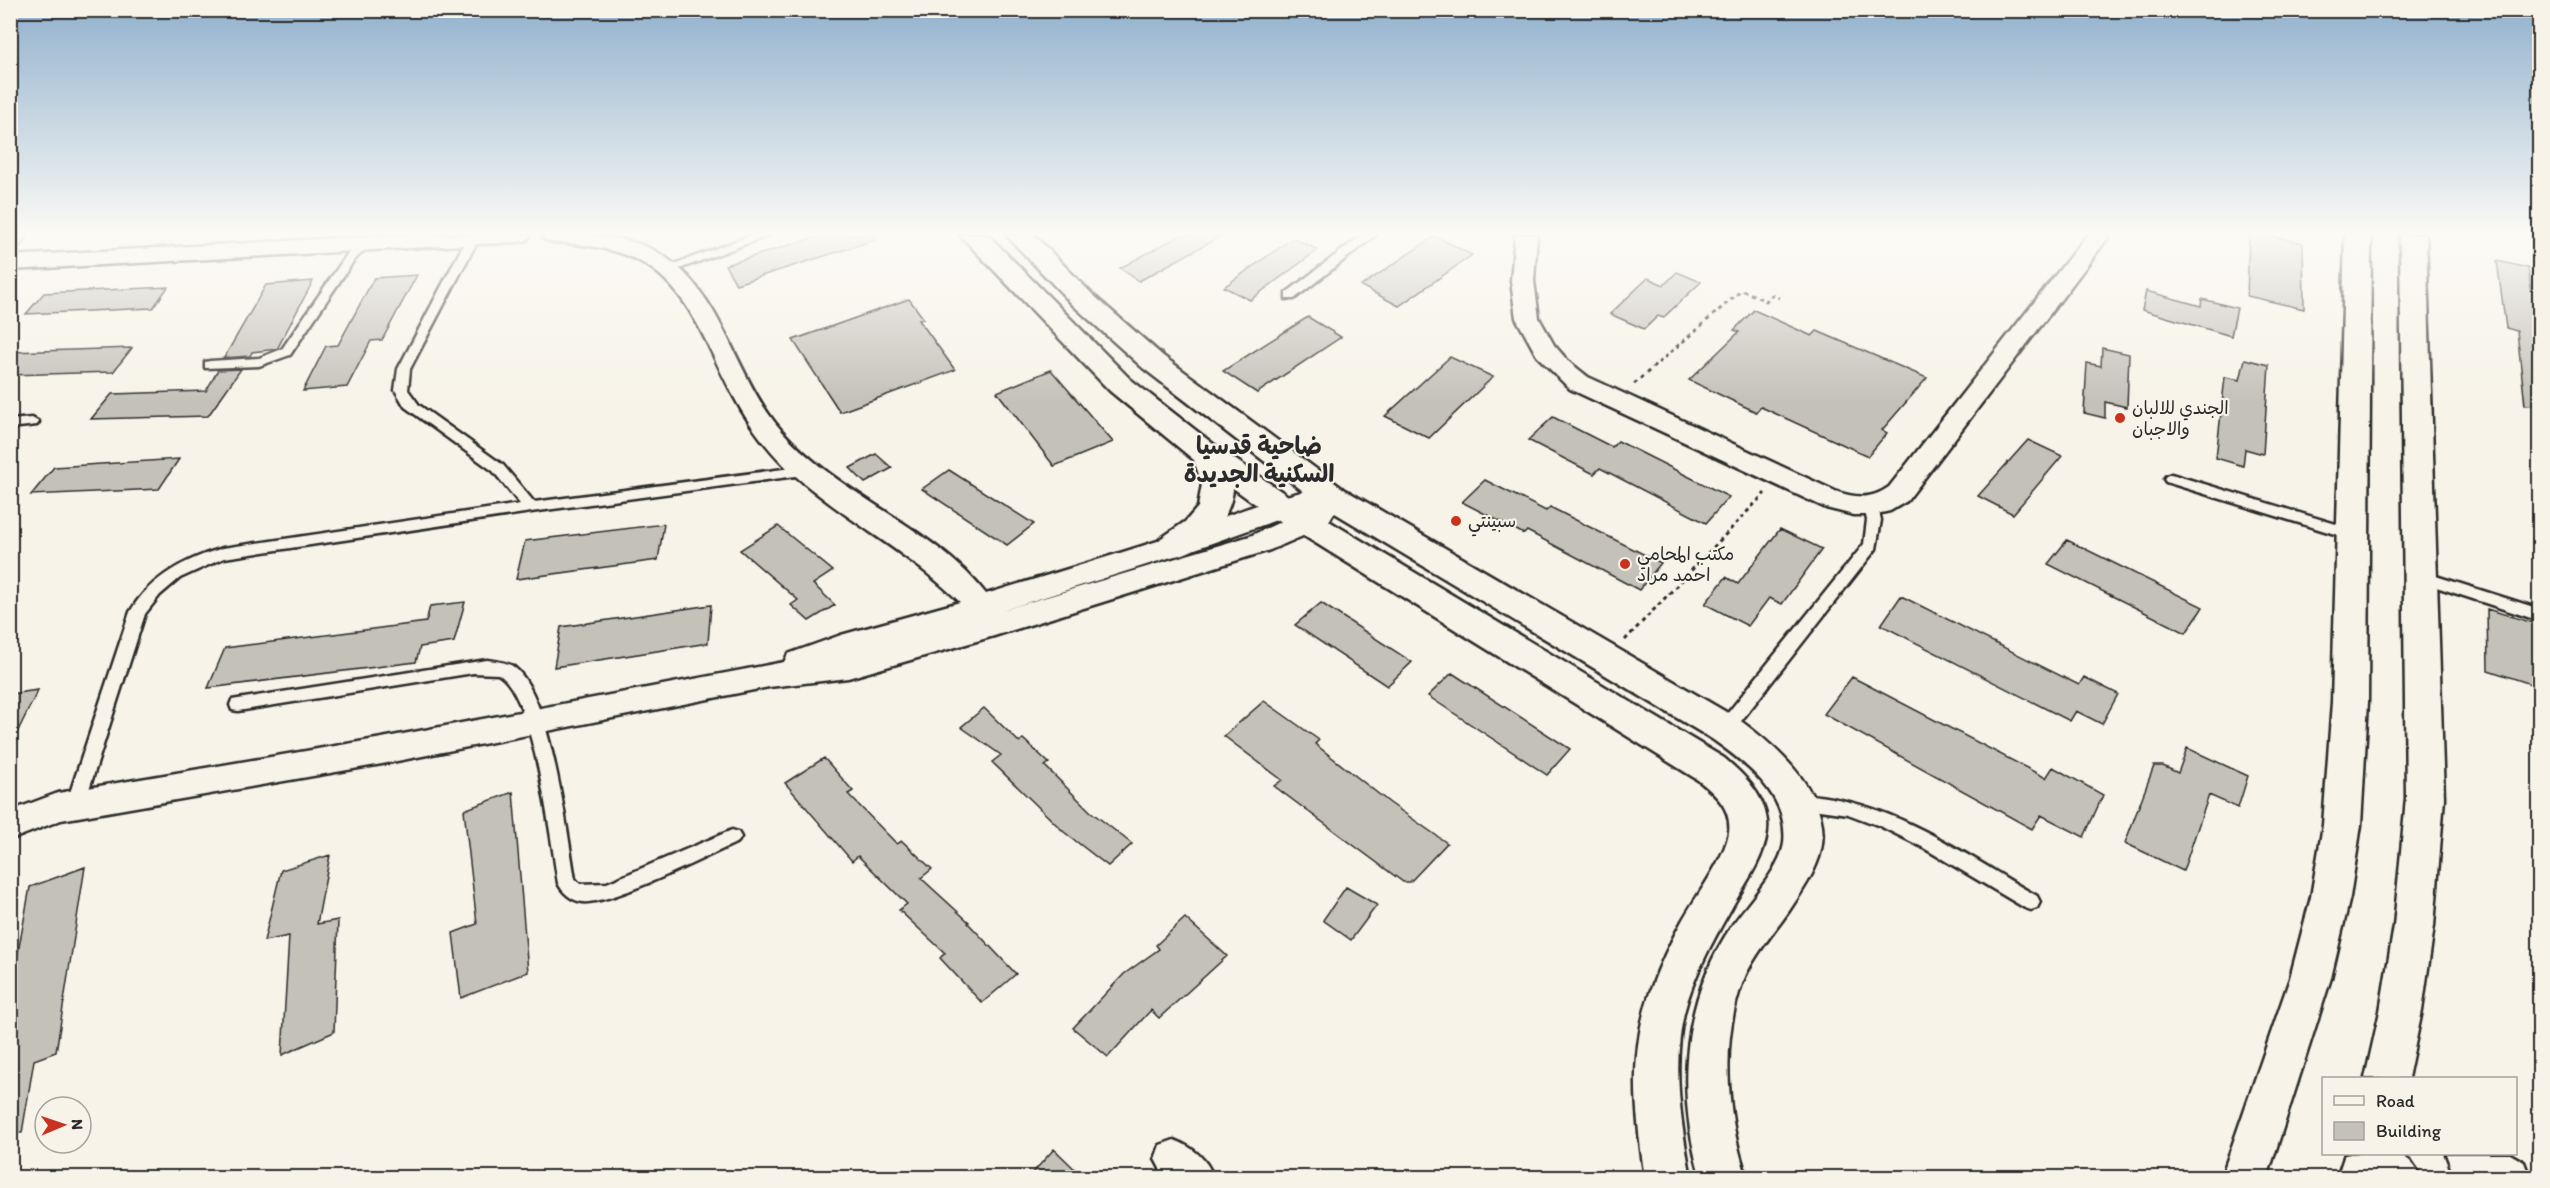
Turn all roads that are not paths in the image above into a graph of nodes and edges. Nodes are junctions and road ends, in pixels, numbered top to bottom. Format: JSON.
{"nodes":[{"id":1,"x":328,"y":290,"type":"edge"},
{"id":2,"x":445,"y":290,"type":"edge"},
{"id":3,"x":686,"y":290,"type":"edge"},
{"id":4,"x":1027,"y":290,"type":"edge"},
{"id":5,"x":1074,"y":290,"type":"edge"},
{"id":6,"x":1297,"y":290,"type":"edge"},
{"id":7,"x":1522,"y":290,"type":"edge"},
{"id":8,"x":2056,"y":290,"type":"edge"},
{"id":9,"x":2357,"y":290,"type":"edge"},
{"id":10,"x":2415,"y":290,"type":"edge"},
{"id":11,"x":1290,"y":296,"type":"dead end"},
{"id":12,"x":210,"y":364,"type":"dead end"},
{"id":13,"x":32,"y":422,"type":"dead end"},
{"id":14,"x":10,"y":424,"type":"edge"},
{"id":15,"x":1206,"y":454,"type":"junction"},
{"id":16,"x":806,"y":471,"type":"junction"},
{"id":17,"x":2171,"y":479,"type":"dead end"},
{"id":18,"x":1331,"y":496,"type":"junction"},
{"id":19,"x":531,"y":507,"type":"junction"},
{"id":20,"x":1871,"y":507,"type":"junction"},
{"id":21,"x":1295,"y":515,"type":"junction"},
{"id":22,"x":2354,"y":535,"type":"junction"},
{"id":23,"x":1171,"y":547,"type":"junction"},
{"id":24,"x":2419,"y":576,"type":"junction"},
{"id":25,"x":988,"y":615,"type":"junction"},
{"id":26,"x":2540,"y":615,"type":"edge"},
{"id":27,"x":238,"y":705,"type":"dead end"},
{"id":28,"x":536,"y":723,"type":"junction"},
{"id":29,"x":1725,"y":729,"type":"junction"},
{"id":30,"x":1742,"y":801,"type":"junction"},
{"id":31,"x":1797,"y":801,"type":"junction"},
{"id":32,"x":10,"y":805,"type":"edge"},
{"id":33,"x":66,"y":806,"type":"junction"},
{"id":34,"x":10,"y":826,"type":"edge"},
{"id":35,"x":732,"y":837,"type":"dead end"},
{"id":36,"x":2031,"y":902,"type":"dead end"},
{"id":37,"x":2386,"y":1077,"type":"edge"},
{"id":38,"x":2470,"y":1155,"type":"edge"},
{"id":39,"x":1668,"y":1178,"type":"edge"},
{"id":40,"x":1724,"y":1178,"type":"edge"},
{"id":41,"x":2244,"y":1178,"type":"edge"},
{"id":42,"x":2508,"y":1178,"type":"edge"}],
"edges":[{"from":1,"to":12,"type":"lane"},
{"from":2,"to":19,"type":"lane"},
{"from":3,"to":16,"type":"street"},
{"from":4,"to":15,"type":"main road"},
{"from":5,"to":18,"type":"main road"},
{"from":6,"to":11,"type":"lane"},
{"from":7,"to":20,"type":"street"},
{"from":8,"to":20,"type":"street"},
{"from":9,"to":22,"type":"main road"},
{"from":10,"to":24,"type":"main road"},
{"from":13,"to":14,"type":"lane"},
{"from":15,"to":21,"type":"main road"},
{"from":15,"to":23,"type":"main road"},
{"from":16,"to":19,"type":"lane"},
{"from":16,"to":25,"type":"street"},
{"from":17,"to":22,"type":"lane"},
{"from":18,"to":21,"type":"street"},
{"from":18,"to":29,"type":"main road"},
{"from":19,"to":33,"type":"lane"},
{"from":20,"to":29,"type":"lane"},
{"from":21,"to":23,"type":"street"},
{"from":21,"to":25,"type":"street"},
{"from":21,"to":30,"type":"main road"},
{"from":22,"to":41,"type":"main road"},
{"from":23,"to":25,"type":"street"},
{"from":24,"to":26,"type":"lane"},
{"from":24,"to":37,"type":"main road"},
{"from":25,"to":28,"type":"street"},
{"from":27,"to":28,"type":"lane"},
{"from":28,"to":33,"type":"street"},
{"from":28,"to":35,"type":"lane"},
{"from":29,"to":31,"type":"main road"},
{"from":30,"to":31,"type":"main road"},
{"from":30,"to":39,"type":"main road"},
{"from":31,"to":36,"type":"lane"},
{"from":31,"to":40,"type":"main road"},
{"from":32,"to":33,"type":"street"},
{"from":33,"to":34,"type":"street"},
{"from":38,"to":42,"type":"main road"}]}
